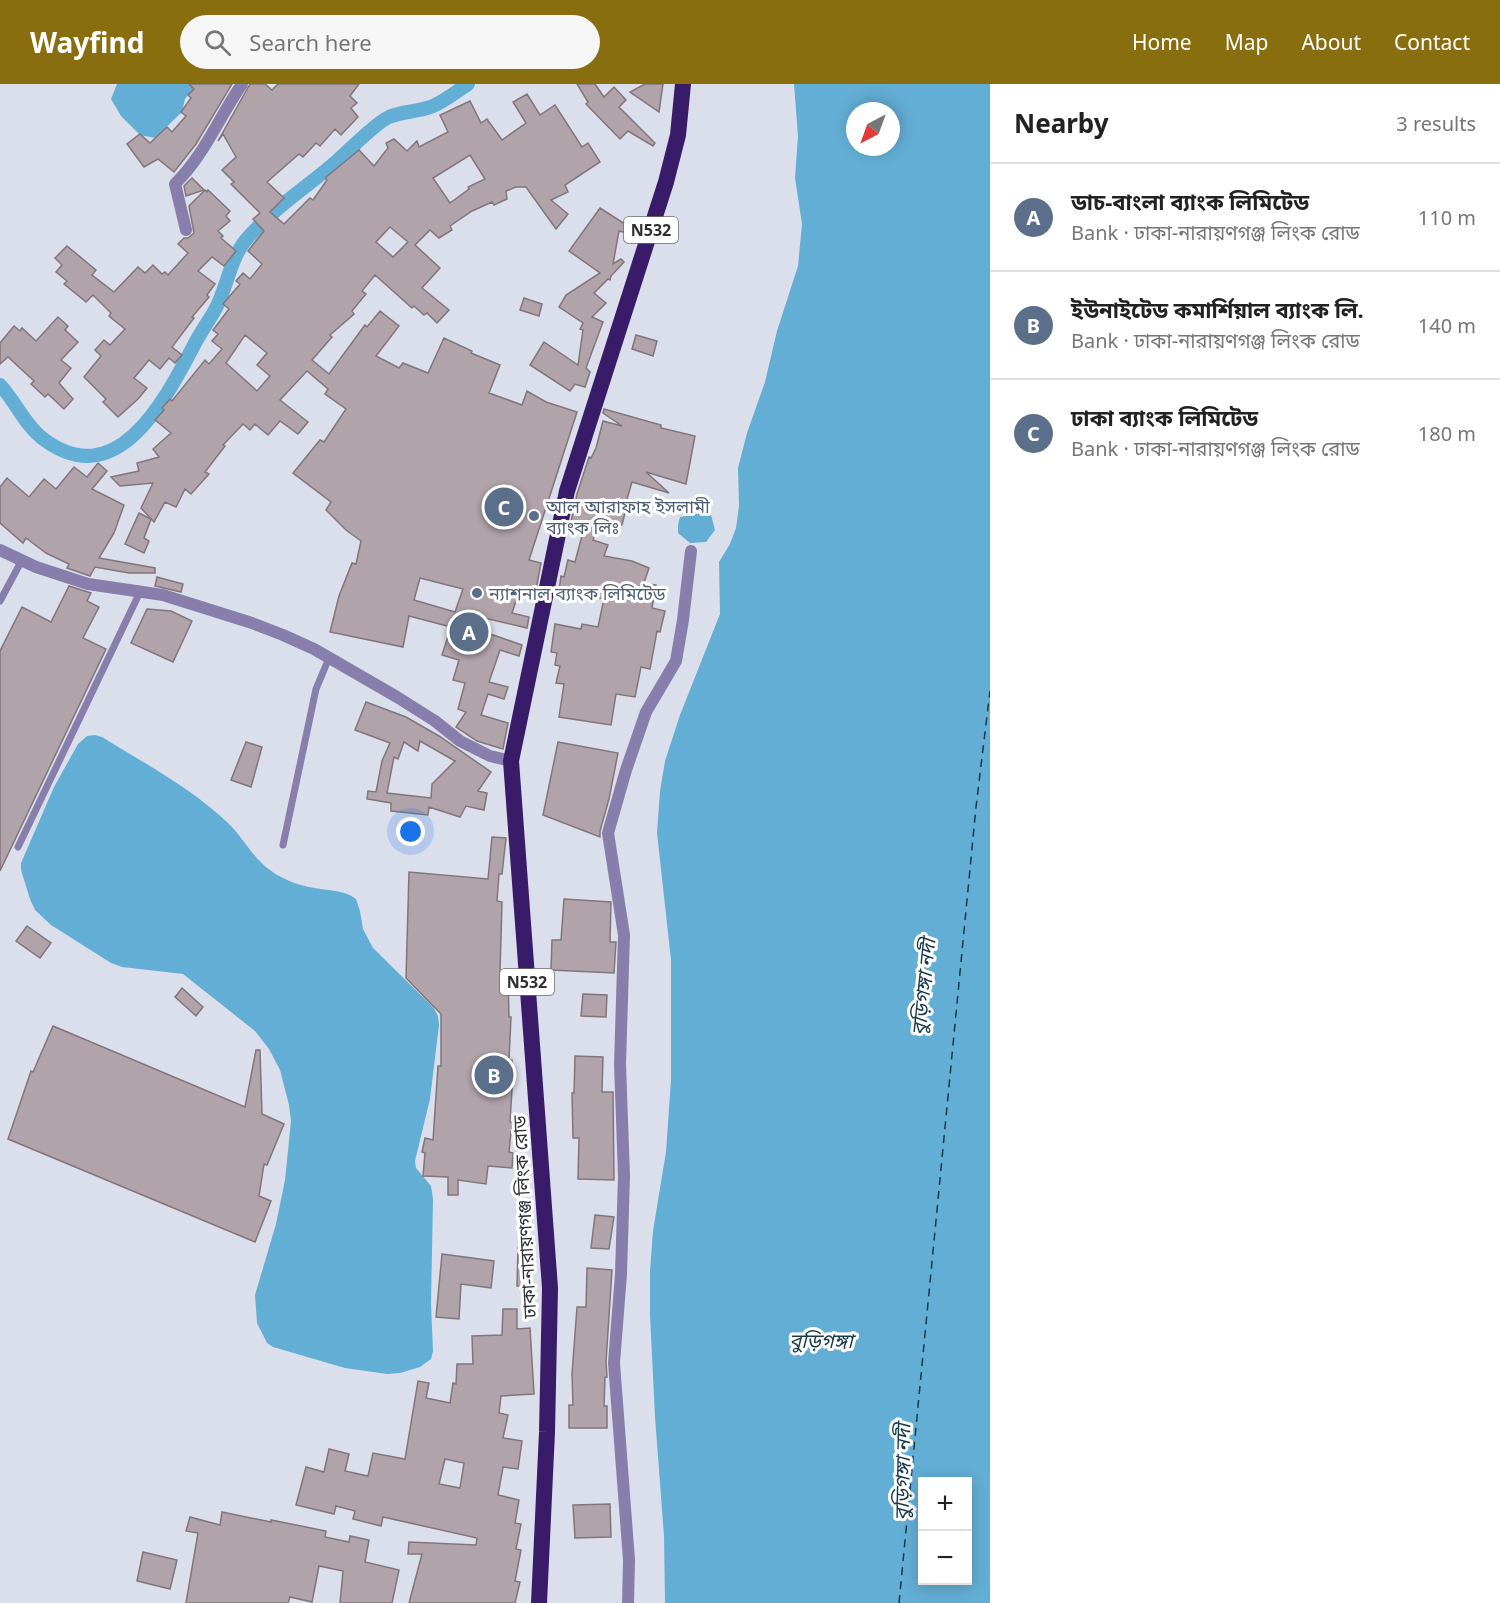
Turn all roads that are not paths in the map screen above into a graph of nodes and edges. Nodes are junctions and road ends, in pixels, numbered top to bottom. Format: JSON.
{"nodes":[{"id":1,"x":242,"y":84,"type":"edge"},
{"id":2,"x":683,"y":84,"type":"edge"},
{"id":3,"x":186,"y":230,"type":"dead end"},
{"id":4,"x":0,"y":550,"type":"edge"},
{"id":5,"x":691,"y":551,"type":"dead end"},
{"id":6,"x":22,"y":560,"type":"junction"},
{"id":7,"x":140,"y":592,"type":"junction"},
{"id":8,"x":0,"y":601,"type":"edge"},
{"id":9,"x":329,"y":658,"type":"junction"},
{"id":10,"x":511,"y":761,"type":"junction"},
{"id":11,"x":283,"y":845,"type":"dead end"},
{"id":12,"x":18,"y":847,"type":"dead end"},
{"id":13,"x":539,"y":1603,"type":"edge"},
{"id":14,"x":628,"y":1603,"type":"edge"}],
"edges":[{"from":1,"to":3,"type":"street"},
{"from":2,"to":10,"type":"highway","name":"ঢাকা-নারায়ণগঞ্জ লিংক রোড","number":"N532"},
{"from":4,"to":6,"type":"street"},
{"from":5,"to":14,"type":"street"},
{"from":6,"to":7,"type":"street"},
{"from":6,"to":8,"type":"lane"},
{"from":7,"to":9,"type":"street"},
{"from":7,"to":12,"type":"lane"},
{"from":9,"to":10,"type":"street"},
{"from":9,"to":11,"type":"lane"},
{"from":10,"to":13,"type":"highway","name":"ঢাকা-নারায়ণগঞ্জ লিংক রোড","number":"N532"}]}
